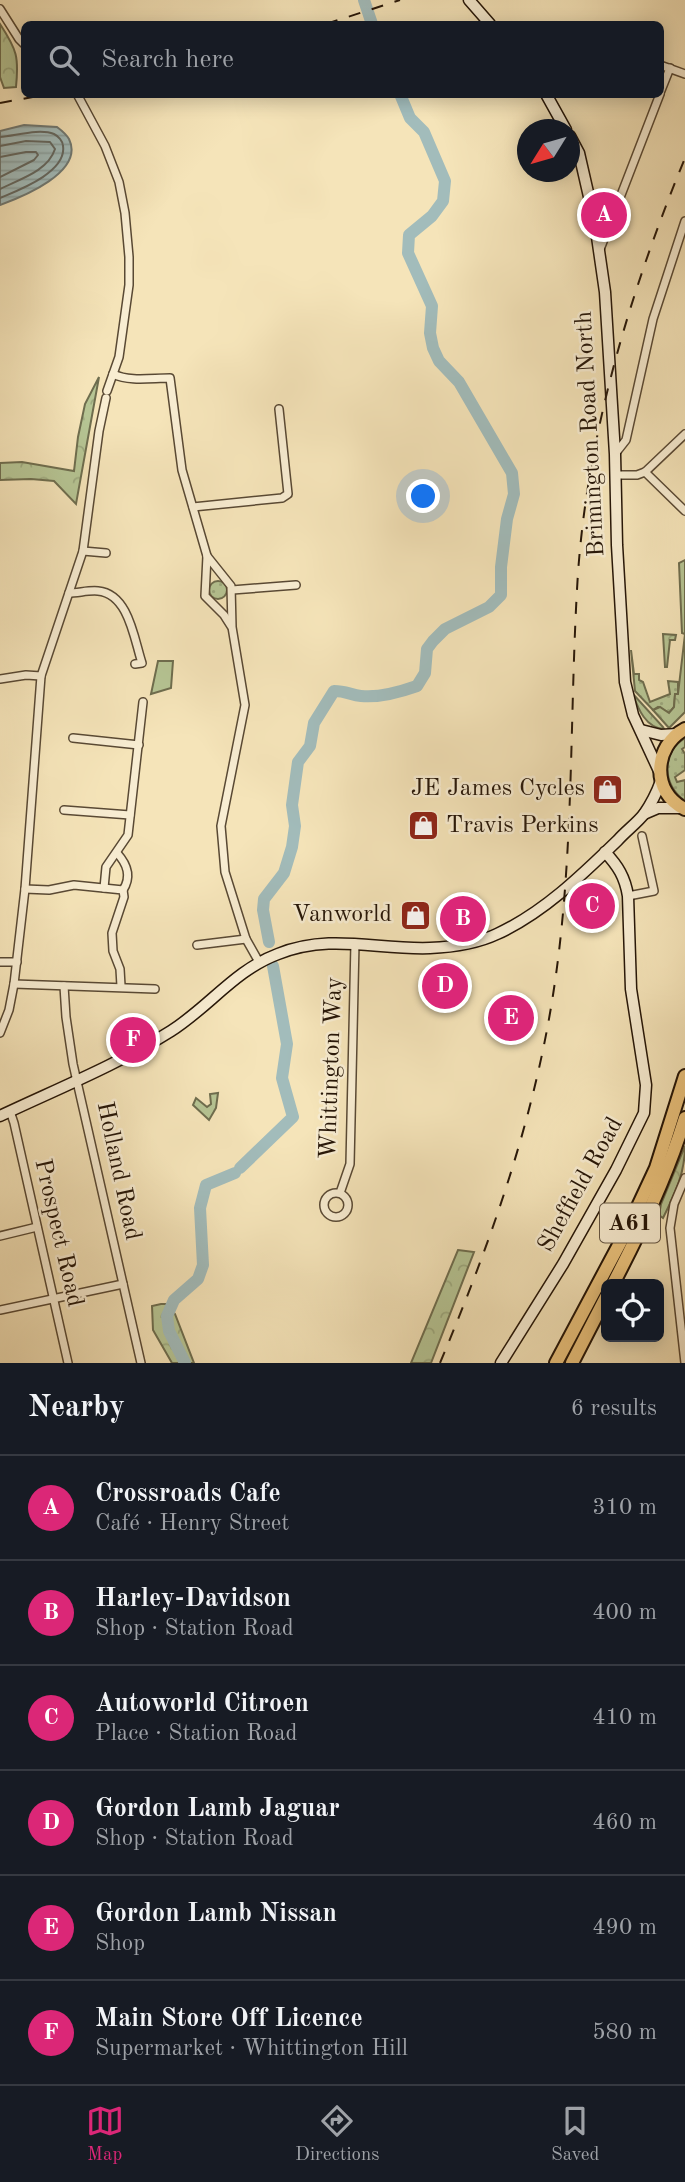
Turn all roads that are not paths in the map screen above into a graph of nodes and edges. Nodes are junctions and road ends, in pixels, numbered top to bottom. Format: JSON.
{"nodes":[{"id":1,"x":469,"y":0,"type":"edge"},
{"id":2,"x":0,"y":9,"type":"edge"},
{"id":3,"x":487,"y":21,"type":"edge"},
{"id":4,"x":21,"y":41,"type":"edge"},
{"id":5,"x":664,"y":66,"type":"edge"},
{"id":6,"x":670,"y":68,"type":"junction"},
{"id":7,"x":685,"y":74,"type":"edge"},
{"id":8,"x":664,"y":84,"type":"edge"},
{"id":9,"x":79,"y":98,"type":"edge"},
{"id":10,"x":548,"y":98,"type":"edge"},
{"id":11,"x":658,"y":98,"type":"edge"},
{"id":12,"x":560,"y":119,"type":"edge"},
{"id":13,"x":580,"y":157,"type":"edge"},
{"id":14,"x":685,"y":220,"type":"edge"},
{"id":15,"x":599,"y":253,"type":"junction"},
{"id":16,"x":113,"y":374,"type":"junction"},
{"id":17,"x":279,"y":409,"type":"dead end"},
{"id":18,"x":685,"y":434,"type":"edge"},
{"id":19,"x":615,"y":454,"type":"junction"},
{"id":20,"x":645,"y":472,"type":"junction"},
{"id":21,"x":616,"y":475,"type":"junction"},
{"id":22,"x":193,"y":507,"type":"junction"},
{"id":23,"x":685,"y":511,"type":"edge"},
{"id":24,"x":83,"y":551,"type":"junction"},
{"id":25,"x":106,"y":552,"type":"dead end"},
{"id":26,"x":207,"y":556,"type":"junction"},
{"id":27,"x":224,"y":578,"type":"junction"},
{"id":28,"x":206,"y":584,"type":"junction"},
{"id":29,"x":296,"y":585,"type":"dead end"},
{"id":30,"x":69,"y":593,"type":"junction"},
{"id":31,"x":231,"y":594,"type":"junction"},
{"id":32,"x":214,"y":604,"type":"junction"},
{"id":33,"x":232,"y":627,"type":"junction"},
{"id":34,"x":135,"y":664,"type":"dead end"},
{"id":35,"x":41,"y":676,"type":"junction"},
{"id":36,"x":0,"y":679,"type":"edge"},
{"id":37,"x":143,"y":702,"type":"dead end"},
{"id":38,"x":641,"y":730,"type":"junction"},
{"id":39,"x":682,"y":730,"type":"edge"},
{"id":40,"x":73,"y":738,"type":"dead end"},
{"id":41,"x":139,"y":745,"type":"junction"},
{"id":42,"x":660,"y":776,"type":"junction"},
{"id":43,"x":683,"y":808,"type":"edge"},
{"id":44,"x":64,"y":810,"type":"dead end"},
{"id":45,"x":644,"y":814,"type":"junction"},
{"id":46,"x":130,"y":815,"type":"junction"},
{"id":47,"x":642,"y":836,"type":"dead end"},
{"id":48,"x":605,"y":852,"type":"junction"},
{"id":49,"x":117,"y":853,"type":"junction"},
{"id":50,"x":104,"y":888,"type":"junction"},
{"id":51,"x":25,"y":889,"type":"junction"},
{"id":52,"x":123,"y":890,"type":"junction"},
{"id":53,"x":628,"y":896,"type":"junction"},
{"id":54,"x":246,"y":939,"type":"junction"},
{"id":55,"x":355,"y":943,"type":"junction"},
{"id":56,"x":197,"y":945,"type":"dead end"},
{"id":57,"x":0,"y":962,"type":"edge"},
{"id":58,"x":17,"y":962,"type":"junction"},
{"id":59,"x":259,"y":962,"type":"junction"},
{"id":60,"x":14,"y":984,"type":"junction"},
{"id":61,"x":64,"y":986,"type":"junction"},
{"id":62,"x":121,"y":986,"type":"junction"},
{"id":63,"x":155,"y":989,"type":"dead end"},
{"id":64,"x":0,"y":1033,"type":"edge"},
{"id":65,"x":685,"y":1076,"type":"edge"},
{"id":66,"x":77,"y":1080,"type":"junction"},
{"id":67,"x":5,"y":1114,"type":"edge"},
{"id":68,"x":685,"y":1118,"type":"edge"},
{"id":69,"x":684,"y":1185,"type":"edge"},
{"id":70,"x":340,"y":1193,"type":"dead end"},
{"id":71,"x":685,"y":1204,"type":"edge"},
{"id":72,"x":673,"y":1212,"type":"junction"},
{"id":73,"x":37,"y":1227,"type":"junction"},
{"id":74,"x":0,"y":1236,"type":"edge"},
{"id":75,"x":616,"y":1279,"type":"edge"},
{"id":76,"x":123,"y":1284,"type":"junction"},
{"id":77,"x":53,"y":1298,"type":"junction"},
{"id":78,"x":601,"y":1307,"type":"edge"},
{"id":79,"x":0,"y":1310,"type":"edge"},
{"id":80,"x":68,"y":1363,"type":"edge"},
{"id":81,"x":141,"y":1363,"type":"edge"},
{"id":82,"x":501,"y":1363,"type":"edge"},
{"id":83,"x":556,"y":1363,"type":"edge"},
{"id":84,"x":572,"y":1363,"type":"edge"},
{"id":85,"x":685,"y":1363,"type":"edge"}],
"edges":[{"from":1,"to":3,"type":"main road"},
{"from":2,"to":4,"type":"street"},
{"from":5,"to":6,"type":"street"},
{"from":6,"to":7,"type":"street"},
{"from":6,"to":8,"type":"street"},
{"from":9,"to":16,"type":"street"},
{"from":10,"to":12,"type":"main road"},
{"from":11,"to":15,"type":"street"},
{"from":13,"to":15,"type":"main road","name":"Brimington Road North"},
{"from":14,"to":19,"type":"street"},
{"from":15,"to":19,"type":"main road","name":"Brimington Road North"},
{"from":16,"to":22,"type":"street"},
{"from":16,"to":24,"type":"street"},
{"from":17,"to":22,"type":"street"},
{"from":18,"to":20,"type":"street"},
{"from":19,"to":21,"type":"main road","name":"Brimington Road North"},
{"from":20,"to":21,"type":"street"},
{"from":20,"to":23,"type":"street"},
{"from":21,"to":38,"type":"main road","name":"Brimington Road North"},
{"from":22,"to":26,"type":"street"},
{"from":24,"to":25,"type":"street"},
{"from":24,"to":30,"type":"street"},
{"from":26,"to":27,"type":"street"},
{"from":26,"to":28,"type":"street"},
{"from":27,"to":28,"type":"street"},
{"from":27,"to":31,"type":"street"},
{"from":28,"to":32,"type":"street"},
{"from":29,"to":31,"type":"street"},
{"from":30,"to":34,"type":"street"},
{"from":30,"to":35,"type":"street"},
{"from":31,"to":32,"type":"street"},
{"from":31,"to":33,"type":"street"},
{"from":32,"to":33,"type":"street"},
{"from":33,"to":54,"type":"street"},
{"from":35,"to":36,"type":"street"},
{"from":35,"to":51,"type":"street"},
{"from":37,"to":41,"type":"street"},
{"from":38,"to":39,"type":"main road"},
{"from":38,"to":42,"type":"main road","name":"Brimington Road North"},
{"from":39,"to":42,"type":"highway"},
{"from":40,"to":41,"type":"street"},
{"from":41,"to":46,"type":"street"},
{"from":42,"to":43,"type":"highway"},
{"from":42,"to":45,"type":"main road"},
{"from":43,"to":45,"type":"main road"},
{"from":44,"to":46,"type":"street"},
{"from":45,"to":48,"type":"main road"},
{"from":46,"to":49,"type":"street"},
{"from":47,"to":53,"type":"street"},
{"from":48,"to":53,"type":"main road","name":"Sheffield Road"},
{"from":48,"to":55,"type":"main road"},
{"from":49,"to":50,"type":"street"},
{"from":49,"to":52,"type":"street"},
{"from":50,"to":51,"type":"street"},
{"from":50,"to":52,"type":"street"},
{"from":51,"to":58,"type":"street"},
{"from":52,"to":62,"type":"street"},
{"from":53,"to":82,"type":"main road","name":"Sheffield Road"},
{"from":54,"to":56,"type":"street"},
{"from":54,"to":59,"type":"street"},
{"from":55,"to":59,"type":"main road"},
{"from":55,"to":70,"type":"street","name":"Whittington Way"},
{"from":57,"to":58,"type":"street"},
{"from":58,"to":60,"type":"street"},
{"from":59,"to":66,"type":"main road"},
{"from":60,"to":61,"type":"street"},
{"from":60,"to":64,"type":"street"},
{"from":61,"to":62,"type":"street"},
{"from":61,"to":66,"type":"street","name":"Holland Road"},
{"from":62,"to":63,"type":"street"},
{"from":65,"to":83,"type":"highway","number":"A61"},
{"from":66,"to":67,"type":"main road"},
{"from":66,"to":76,"type":"street","name":"Holland Road"},
{"from":67,"to":73,"type":"street","name":"Prospect Road"},
{"from":68,"to":75,"type":"highway","number":"A61"},
{"from":69,"to":72,"type":"street"},
{"from":71,"to":72,"type":"street"},
{"from":72,"to":85,"type":"street"},
{"from":73,"to":74,"type":"street"},
{"from":73,"to":77,"type":"street","name":"Prospect Road"},
{"from":76,"to":77,"type":"street"},
{"from":76,"to":81,"type":"street","name":"Holland Road"},
{"from":77,"to":79,"type":"street"},
{"from":77,"to":80,"type":"street","name":"Prospect Road"},
{"from":78,"to":84,"type":"highway"}]}
